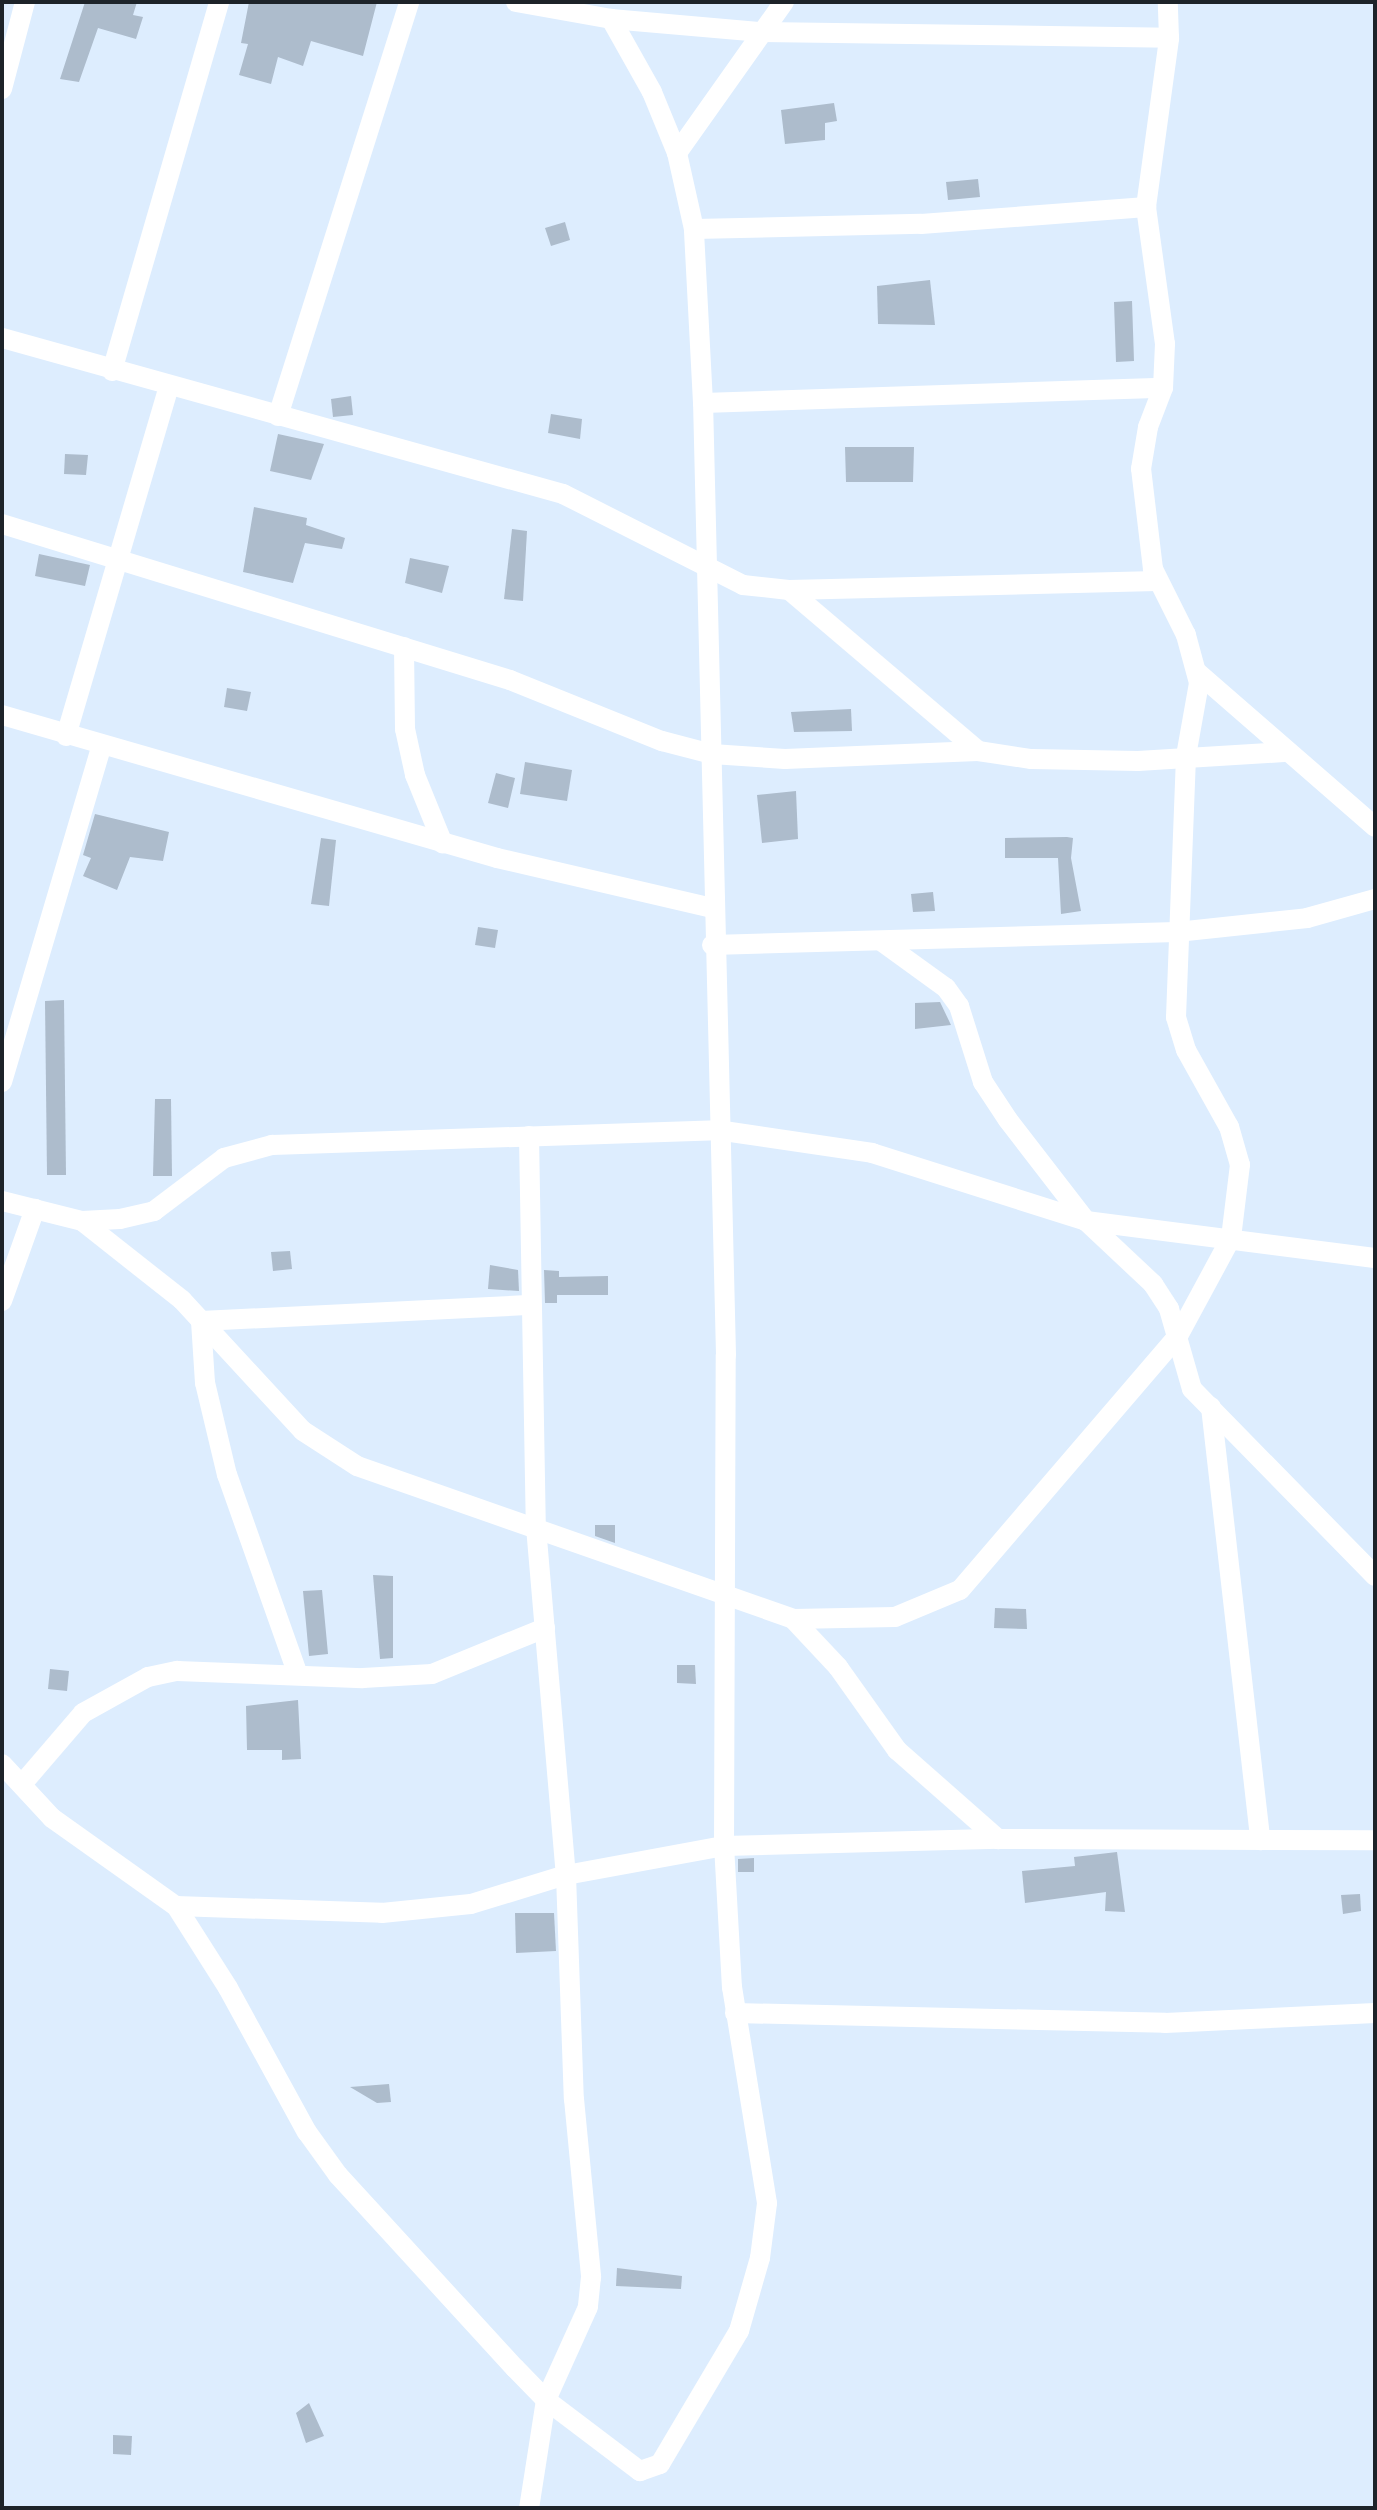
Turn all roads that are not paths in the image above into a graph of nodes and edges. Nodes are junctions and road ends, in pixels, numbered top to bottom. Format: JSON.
{"nodes":[{"id":1,"x":25,"y":2,"type":"edge"},
{"id":2,"x":219,"y":2,"type":"edge"},
{"id":3,"x":409,"y":2,"type":"edge"},
{"id":4,"x":516,"y":2,"type":"edge"},
{"id":5,"x":784,"y":2,"type":"edge"},
{"id":6,"x":1168,"y":2,"type":"edge"},
{"id":7,"x":611,"y":19,"type":"junction"},
{"id":8,"x":761,"y":32,"type":"junction"},
{"id":9,"x":1169,"y":38,"type":"junction"},
{"id":10,"x":2,"y":89,"type":"edge"},
{"id":11,"x":677,"y":153,"type":"junction"},
{"id":12,"x":1146,"y":207,"type":"junction"},
{"id":13,"x":694,"y":229,"type":"junction"},
{"id":14,"x":2,"y":338,"type":"edge"},
{"id":15,"x":112,"y":371,"type":"junction"},
{"id":16,"x":169,"y":387,"type":"junction"},
{"id":17,"x":1163,"y":388,"type":"junction"},
{"id":18,"x":703,"y":403,"type":"junction"},
{"id":19,"x":278,"y":416,"type":"junction"},
{"id":20,"x":2,"y":524,"type":"edge"},
{"id":21,"x":120,"y":563,"type":"junction"},
{"id":22,"x":708,"y":569,"type":"junction"},
{"id":23,"x":1157,"y":581,"type":"junction"},
{"id":24,"x":789,"y":590,"type":"junction"},
{"id":25,"x":404,"y":647,"type":"junction"},
{"id":26,"x":1197,"y":672,"type":"junction"},
{"id":27,"x":2,"y":715,"type":"edge"},
{"id":28,"x":66,"y":736,"type":"junction"},
{"id":29,"x":101,"y":747,"type":"junction"},
{"id":30,"x":978,"y":751,"type":"junction"},
{"id":31,"x":1284,"y":752,"type":"junction"},
{"id":32,"x":712,"y":754,"type":"junction"},
{"id":33,"x":1186,"y":756,"type":"junction"},
{"id":34,"x":1375,"y":827,"type":"edge"},
{"id":35,"x":443,"y":844,"type":"junction"},
{"id":36,"x":1375,"y":899,"type":"edge"},
{"id":37,"x":712,"y":908,"type":"junction"},
{"id":38,"x":1177,"y":932,"type":"junction"},
{"id":39,"x":881,"y":941,"type":"junction"},
{"id":40,"x":712,"y":945,"type":"junction"},
{"id":41,"x":2,"y":1082,"type":"edge"},
{"id":42,"x":717,"y":1130,"type":"junction"},
{"id":43,"x":529,"y":1136,"type":"junction"},
{"id":44,"x":2,"y":1201,"type":"edge"},
{"id":45,"x":35,"y":1209,"type":"junction"},
{"id":46,"x":82,"y":1221,"type":"junction"},
{"id":47,"x":1086,"y":1221,"type":"junction"},
{"id":48,"x":1231,"y":1238,"type":"junction"},
{"id":49,"x":1375,"y":1258,"type":"edge"},
{"id":50,"x":2,"y":1301,"type":"edge"},
{"id":51,"x":532,"y":1305,"type":"junction"},
{"id":52,"x":201,"y":1321,"type":"junction"},
{"id":53,"x":1178,"y":1336,"type":"junction"},
{"id":54,"x":1211,"y":1407,"type":"junction"},
{"id":55,"x":536,"y":1527,"type":"junction"},
{"id":56,"x":1375,"y":1576,"type":"edge"},
{"id":57,"x":723,"y":1592,"type":"junction"},
{"id":58,"x":793,"y":1619,"type":"junction"},
{"id":59,"x":545,"y":1628,"type":"junction"},
{"id":60,"x":298,"y":1675,"type":"junction"},
{"id":61,"x":2,"y":1764,"type":"edge"},
{"id":62,"x":23,"y":1783,"type":"junction"},
{"id":63,"x":998,"y":1839,"type":"junction"},
{"id":64,"x":1260,"y":1840,"type":"junction"},
{"id":65,"x":1375,"y":1840,"type":"edge"},
{"id":66,"x":724,"y":1846,"type":"junction"},
{"id":67,"x":566,"y":1875,"type":"junction"},
{"id":68,"x":176,"y":1906,"type":"junction"},
{"id":69,"x":735,"y":2013,"type":"junction"},
{"id":70,"x":1375,"y":2013,"type":"edge"},
{"id":71,"x":546,"y":2400,"type":"junction"},
{"id":72,"x":529,"y":2508,"type":"edge"}],
"edges":[{"from":1,"to":10,"type":"street"},
{"from":2,"to":15,"type":"street"},
{"from":3,"to":19,"type":"street"},
{"from":4,"to":7,"type":"street"},
{"from":5,"to":8,"type":"street"},
{"from":6,"to":9,"type":"street"},
{"from":7,"to":8,"type":"street"},
{"from":7,"to":11,"type":"street"},
{"from":8,"to":9,"type":"street"},
{"from":8,"to":11,"type":"street"},
{"from":9,"to":12,"type":"street"},
{"from":11,"to":13,"type":"street"},
{"from":12,"to":13,"type":"street"},
{"from":12,"to":17,"type":"street"},
{"from":13,"to":18,"type":"street"},
{"from":14,"to":15,"type":"street"},
{"from":15,"to":16,"type":"street"},
{"from":16,"to":19,"type":"street"},
{"from":16,"to":21,"type":"street"},
{"from":17,"to":18,"type":"street"},
{"from":17,"to":23,"type":"street"},
{"from":18,"to":22,"type":"street"},
{"from":19,"to":22,"type":"street"},
{"from":20,"to":21,"type":"street"},
{"from":21,"to":25,"type":"street"},
{"from":21,"to":28,"type":"street"},
{"from":22,"to":24,"type":"street"},
{"from":22,"to":32,"type":"street"},
{"from":23,"to":24,"type":"street"},
{"from":23,"to":26,"type":"street"},
{"from":24,"to":30,"type":"street"},
{"from":25,"to":32,"type":"street"},
{"from":25,"to":35,"type":"street"},
{"from":26,"to":31,"type":"street"},
{"from":26,"to":33,"type":"street"},
{"from":27,"to":28,"type":"street"},
{"from":28,"to":29,"type":"street"},
{"from":29,"to":35,"type":"street"},
{"from":29,"to":41,"type":"street"},
{"from":30,"to":32,"type":"street"},
{"from":30,"to":33,"type":"street"},
{"from":31,"to":33,"type":"street"},
{"from":31,"to":34,"type":"street"},
{"from":32,"to":37,"type":"street"},
{"from":33,"to":38,"type":"street"},
{"from":35,"to":37,"type":"street"},
{"from":36,"to":38,"type":"street"},
{"from":37,"to":40,"type":"street"},
{"from":38,"to":39,"type":"street"},
{"from":38,"to":48,"type":"street"},
{"from":39,"to":40,"type":"street"},
{"from":39,"to":47,"type":"street"},
{"from":40,"to":42,"type":"street"},
{"from":42,"to":43,"type":"street"},
{"from":42,"to":47,"type":"street"},
{"from":42,"to":57,"type":"street"},
{"from":43,"to":46,"type":"street"},
{"from":43,"to":51,"type":"street"},
{"from":44,"to":45,"type":"street"},
{"from":45,"to":46,"type":"street"},
{"from":45,"to":50,"type":"street"},
{"from":46,"to":52,"type":"street"},
{"from":47,"to":48,"type":"street"},
{"from":47,"to":53,"type":"street"},
{"from":48,"to":49,"type":"street"},
{"from":48,"to":53,"type":"street"},
{"from":51,"to":52,"type":"street"},
{"from":51,"to":55,"type":"street"},
{"from":52,"to":55,"type":"street"},
{"from":52,"to":60,"type":"street"},
{"from":53,"to":54,"type":"street"},
{"from":53,"to":58,"type":"street"},
{"from":54,"to":56,"type":"street"},
{"from":54,"to":64,"type":"street"},
{"from":55,"to":57,"type":"street"},
{"from":55,"to":59,"type":"street"},
{"from":57,"to":58,"type":"street"},
{"from":57,"to":66,"type":"street"},
{"from":58,"to":63,"type":"street"},
{"from":59,"to":60,"type":"street"},
{"from":59,"to":67,"type":"street"},
{"from":60,"to":62,"type":"street"},
{"from":61,"to":62,"type":"street"},
{"from":62,"to":68,"type":"street"},
{"from":63,"to":64,"type":"street"},
{"from":63,"to":66,"type":"street"},
{"from":64,"to":65,"type":"street"},
{"from":66,"to":67,"type":"street"},
{"from":66,"to":69,"type":"street"},
{"from":67,"to":68,"type":"street"},
{"from":67,"to":71,"type":"street"},
{"from":68,"to":71,"type":"street"},
{"from":69,"to":70,"type":"street"},
{"from":69,"to":71,"type":"street"},
{"from":71,"to":72,"type":"street"}]}
